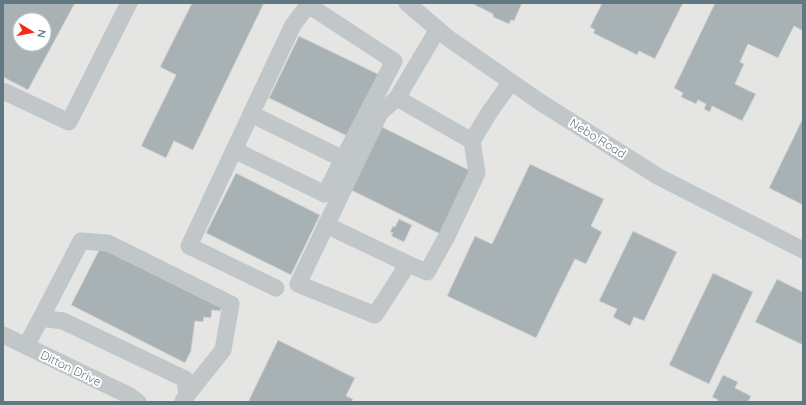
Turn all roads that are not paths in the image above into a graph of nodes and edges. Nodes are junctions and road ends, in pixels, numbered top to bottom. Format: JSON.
{"nodes":[{"id":1,"x":129,"y":3,"type":"edge"},
{"id":2,"x":407,"y":3,"type":"edge"},
{"id":3,"x":308,"y":4,"type":"edge"},
{"id":4,"x":438,"y":30,"type":"junction"},
{"id":5,"x":511,"y":82,"type":"junction"},
{"id":6,"x":3,"y":91,"type":"edge"},
{"id":7,"x":397,"y":98,"type":"junction"},
{"id":8,"x":251,"y":114,"type":"junction"},
{"id":9,"x":472,"y":141,"type":"junction"},
{"id":10,"x":234,"y":150,"type":"junction"},
{"id":11,"x":343,"y":160,"type":"junction"},
{"id":12,"x":326,"y":225,"type":"junction"},
{"id":13,"x":803,"y":250,"type":"edge"},
{"id":14,"x":408,"y":264,"type":"junction"},
{"id":15,"x":276,"y":288,"type":"dead end"},
{"id":16,"x":41,"y":318,"type":"junction"},
{"id":17,"x":3,"y":335,"type":"edge"},
{"id":18,"x":26,"y":346,"type":"junction"},
{"id":19,"x":185,"y":399,"type":"edge"},
{"id":20,"x":138,"y":402,"type":"edge"}],
"edges":[{"from":1,"to":6,"type":"street"},
{"from":2,"to":4,"type":"street","name":"Nebo Road"},
{"from":3,"to":8,"type":"street"},
{"from":3,"to":11,"type":"street"},
{"from":4,"to":5,"type":"street","name":"Nebo Road"},
{"from":4,"to":7,"type":"street"},
{"from":5,"to":9,"type":"street"},
{"from":5,"to":13,"type":"street","name":"Nebo Road"},
{"from":7,"to":9,"type":"street"},
{"from":7,"to":12,"type":"street"},
{"from":8,"to":10,"type":"street"},
{"from":8,"to":11,"type":"street"},
{"from":9,"to":14,"type":"street"},
{"from":10,"to":11,"type":"street"},
{"from":10,"to":15,"type":"street"},
{"from":12,"to":14,"type":"street"},
{"from":12,"to":14,"type":"street"},
{"from":16,"to":18,"type":"street"},
{"from":16,"to":19,"type":"street"},
{"from":16,"to":19,"type":"street"},
{"from":17,"to":18,"type":"street","name":"Ditton Drive"},
{"from":18,"to":20,"type":"street","name":"Ditton Drive"}]}
